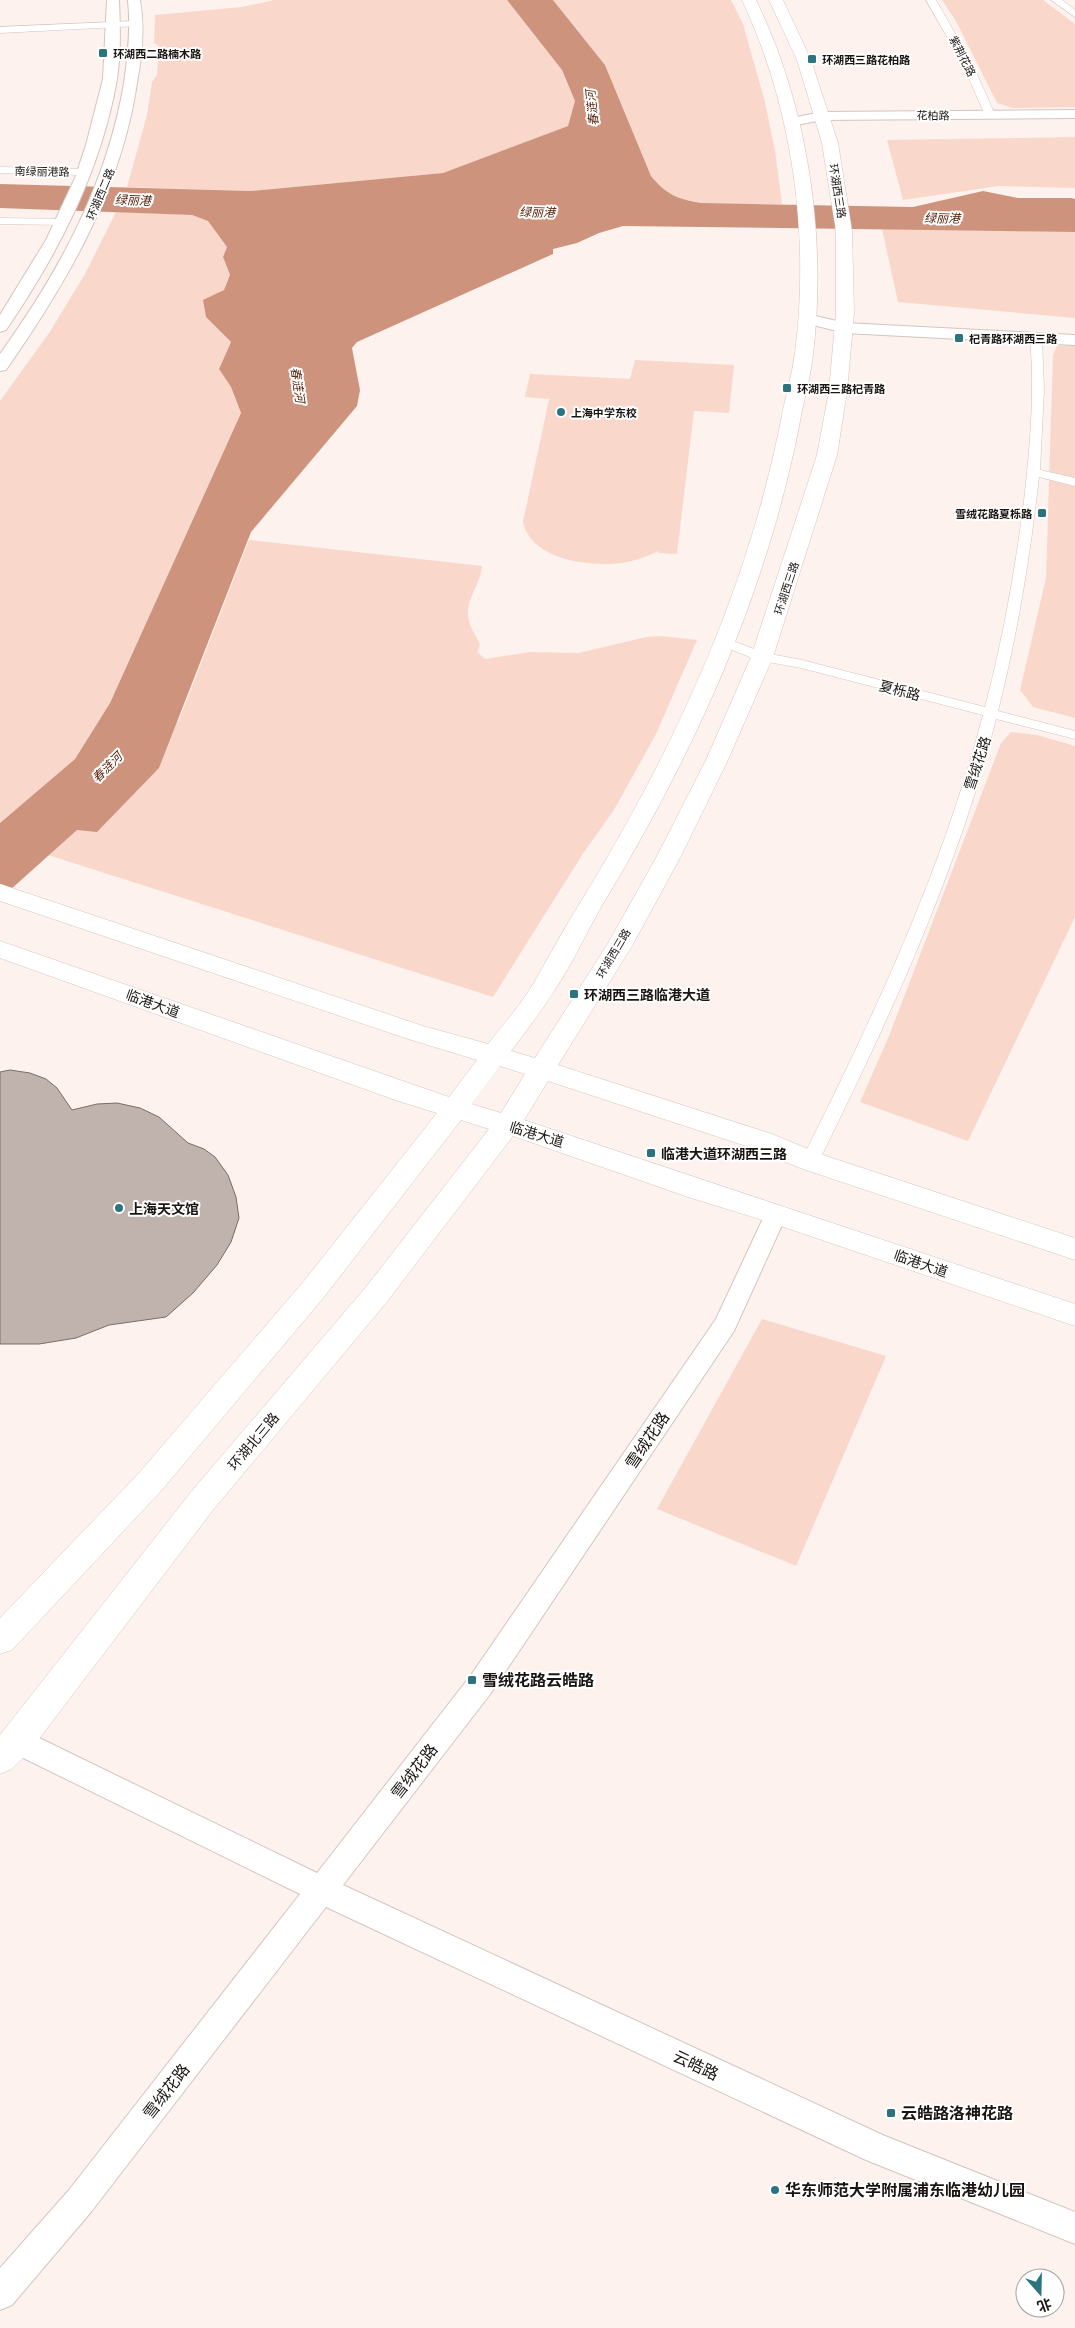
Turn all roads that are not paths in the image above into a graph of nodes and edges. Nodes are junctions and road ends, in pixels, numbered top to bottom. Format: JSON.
{"nodes":[{"id":1,"x":113,"y":0,"type":"edge"},
{"id":2,"x":134,"y":0,"type":"edge"},
{"id":3,"x":749,"y":0,"type":"edge"},
{"id":4,"x":776,"y":0,"type":"edge"},
{"id":5,"x":931,"y":0,"type":"edge"},
{"id":6,"x":1056,"y":0,"type":"edge"},
{"id":7,"x":1075,"y":14,"type":"edge"},
{"id":8,"x":135,"y":24,"type":"junction"},
{"id":9,"x":113,"y":25,"type":"junction"},
{"id":10,"x":0,"y":30,"type":"edge"},
{"id":11,"x":1075,"y":114,"type":"edge"},
{"id":12,"x":990,"y":115,"type":"junction"},
{"id":13,"x":823,"y":121,"type":"junction"},
{"id":14,"x":792,"y":122,"type":"junction"},
{"id":15,"x":1075,"y":124,"type":"edge"},
{"id":16,"x":0,"y":170,"type":"edge"},
{"id":17,"x":82,"y":178,"type":"junction"},
{"id":18,"x":66,"y":216,"type":"junction"},
{"id":19,"x":0,"y":221,"type":"edge"},
{"id":20,"x":807,"y":319,"type":"junction"},
{"id":21,"x":845,"y":321,"type":"junction"},
{"id":22,"x":0,"y":327,"type":"edge"},
{"id":23,"x":1075,"y":327,"type":"edge"},
{"id":24,"x":1036,"y":338,"type":"junction"},
{"id":25,"x":1075,"y":340,"type":"edge"},
{"id":26,"x":0,"y":366,"type":"edge"},
{"id":27,"x":1034,"y":472,"type":"junction"},
{"id":28,"x":1075,"y":482,"type":"edge"},
{"id":29,"x":725,"y":642,"type":"junction"},
{"id":30,"x":762,"y":657,"type":"junction"},
{"id":31,"x":992,"y":714,"type":"junction"},
{"id":32,"x":1075,"y":735,"type":"edge"},
{"id":33,"x":6,"y":894,"type":"edge"},
{"id":34,"x":0,"y":949,"type":"edge"},
{"id":35,"x":495,"y":1055,"type":"junction"},
{"id":36,"x":543,"y":1070,"type":"junction"},
{"id":37,"x":455,"y":1110,"type":"junction"},
{"id":38,"x":506,"y":1125,"type":"junction"},
{"id":39,"x":810,"y":1161,"type":"junction"},
{"id":40,"x":776,"y":1214,"type":"junction"},
{"id":41,"x":1075,"y":1249,"type":"edge"},
{"id":42,"x":1075,"y":1315,"type":"edge"},
{"id":43,"x":0,"y":1640,"type":"edge"},
{"id":44,"x":9,"y":1749,"type":"edge"},
{"id":45,"x":321,"y":1890,"type":"junction"},
{"id":46,"x":1075,"y":2228,"type":"edge"},
{"id":47,"x":0,"y":2293,"type":"edge"}],
"edges":[{"from":1,"to":9,"type":"main road","name":"环湖西二路"},
{"from":2,"to":8,"type":"main road","name":"环湖西二路"},
{"from":3,"to":14,"type":"main road"},
{"from":4,"to":13,"type":"main road","name":"环湖西三路"},
{"from":5,"to":12,"type":"street","name":"紫荆花路"},
{"from":6,"to":7,"type":"street"},
{"from":8,"to":9,"type":"street"},
{"from":8,"to":26,"type":"main road","name":"环湖西二路"},
{"from":9,"to":10,"type":"street"},
{"from":9,"to":17,"type":"main road","name":"环湖西二路"},
{"from":11,"to":12,"type":"main road","name":"花柏路"},
{"from":12,"to":13,"type":"main road","name":"花柏路"},
{"from":13,"to":14,"type":"main road"},
{"from":13,"to":15,"type":"main road","name":"花柏路"},
{"from":13,"to":21,"type":"main road","name":"环湖西三路"},
{"from":14,"to":20,"type":"main road"},
{"from":16,"to":17,"type":"street","name":"南绿丽港路"},
{"from":17,"to":18,"type":"main road","name":"环湖西二路"},
{"from":18,"to":19,"type":"street"},
{"from":18,"to":22,"type":"main road","name":"环湖西二路"},
{"from":20,"to":21,"type":"main road"},
{"from":20,"to":29,"type":"main road"},
{"from":21,"to":23,"type":"main road"},
{"from":21,"to":24,"type":"main road"},
{"from":21,"to":30,"type":"main road","name":"环湖西三路"},
{"from":24,"to":25,"type":"main road"},
{"from":24,"to":27,"type":"street","name":"雪绒花路"},
{"from":27,"to":28,"type":"street"},
{"from":27,"to":31,"type":"street","name":"雪绒花路"},
{"from":29,"to":30,"type":"street","name":"夏栎路"},
{"from":29,"to":35,"type":"main road"},
{"from":30,"to":31,"type":"street","name":"夏栎路"},
{"from":30,"to":36,"type":"main road","name":"环湖西三路"},
{"from":31,"to":32,"type":"street","name":"夏栎路"},
{"from":31,"to":39,"type":"street","name":"雪绒花路"},
{"from":33,"to":35,"type":"main road"},
{"from":34,"to":37,"type":"main road","name":"临港大道"},
{"from":35,"to":36,"type":"main road"},
{"from":35,"to":37,"type":"main road"},
{"from":36,"to":38,"type":"main road","name":"环湖西三路"},
{"from":36,"to":39,"type":"main road"},
{"from":37,"to":38,"type":"main road","name":"临港大道"},
{"from":37,"to":43,"type":"main road"},
{"from":38,"to":40,"type":"main road","name":"临港大道"},
{"from":38,"to":44,"type":"main road","name":"环湖北三路"},
{"from":39,"to":41,"type":"main road"},
{"from":40,"to":42,"type":"main road","name":"临港大道"},
{"from":40,"to":45,"type":"street","name":"雪绒花路"},
{"from":44,"to":45,"type":"street","name":"云皓路"},
{"from":45,"to":46,"type":"street","name":"云皓路"},
{"from":45,"to":47,"type":"street","name":"雪绒花路"}]}
